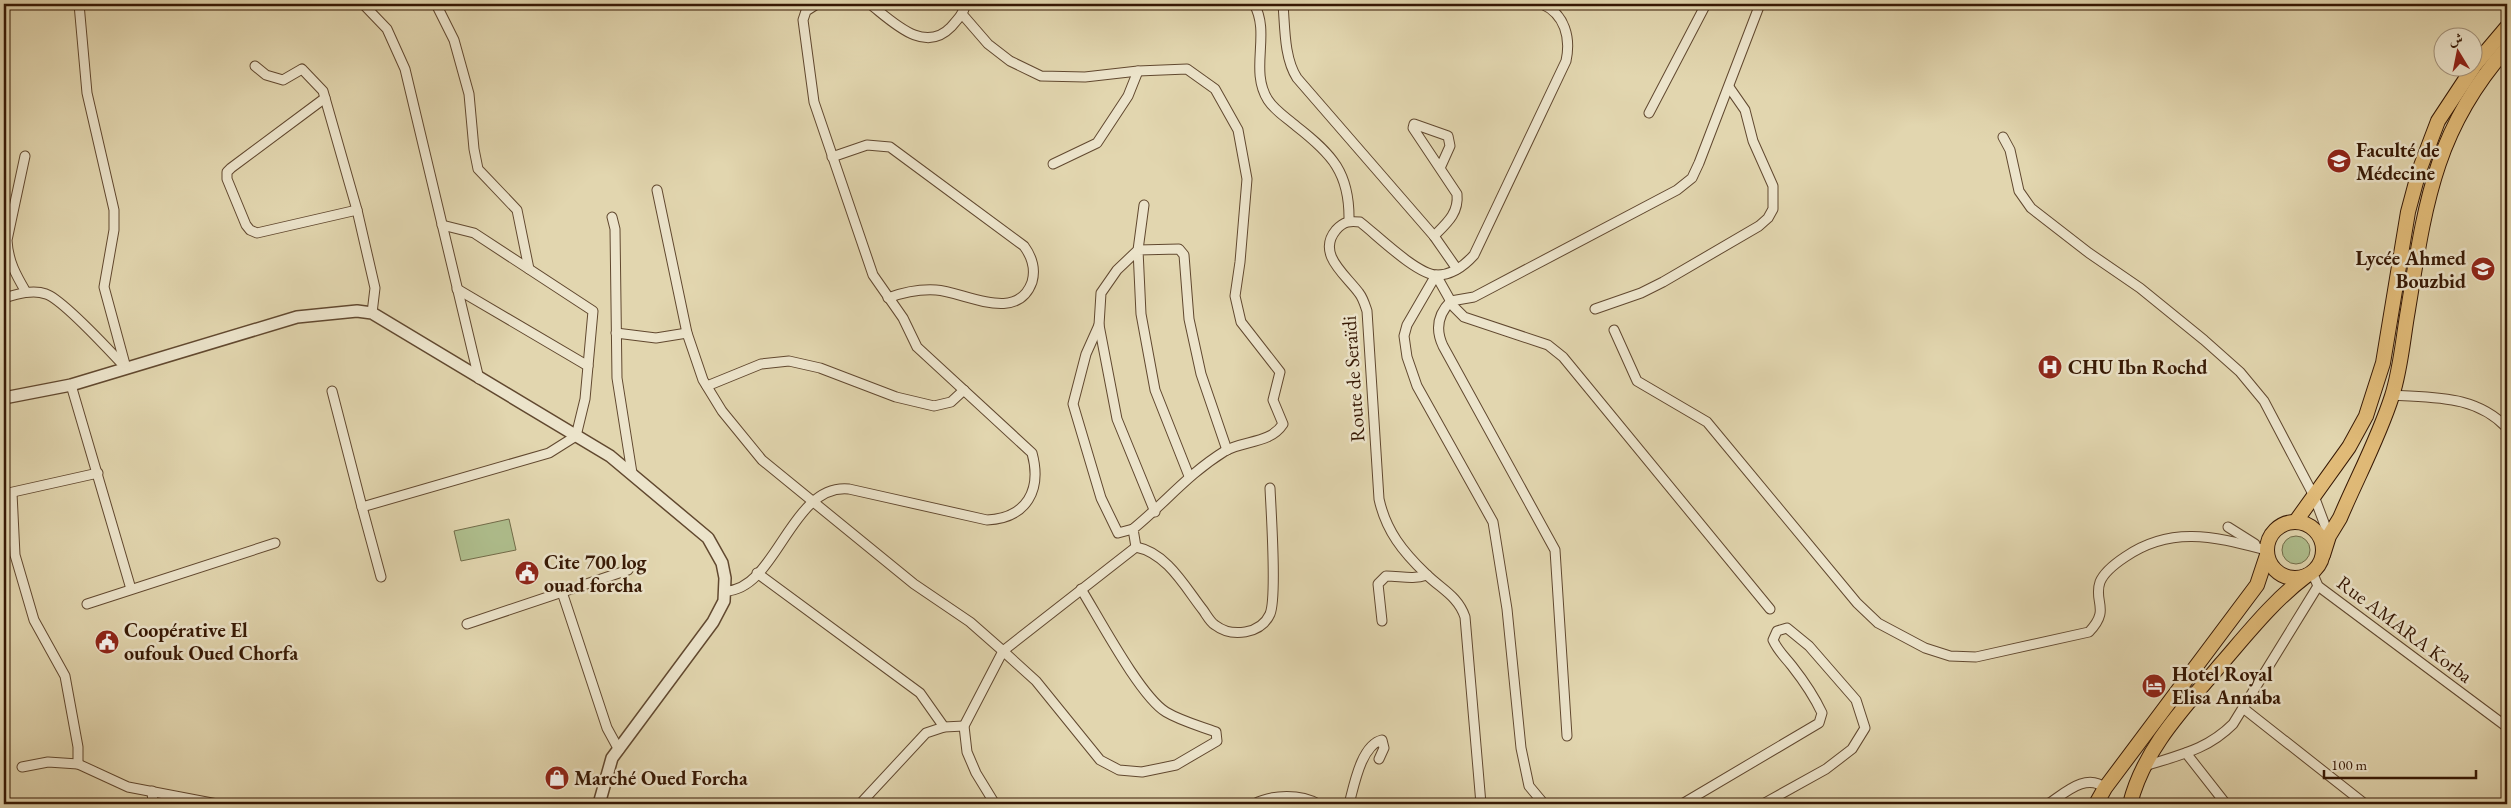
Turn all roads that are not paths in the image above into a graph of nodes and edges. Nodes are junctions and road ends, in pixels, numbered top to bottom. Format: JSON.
{"nodes":[{"id":1,"x":79,"y":4,"type":"edge"},
{"id":2,"x":363,"y":4,"type":"edge"},
{"id":3,"x":436,"y":4,"type":"edge"},
{"id":4,"x":817,"y":4,"type":"edge"},
{"id":5,"x":870,"y":4,"type":"edge"},
{"id":6,"x":966,"y":4,"type":"edge"},
{"id":7,"x":1254,"y":4,"type":"edge"},
{"id":8,"x":1283,"y":4,"type":"edge"},
{"id":9,"x":1542,"y":4,"type":"edge"},
{"id":10,"x":1706,"y":4,"type":"edge"},
{"id":11,"x":1760,"y":4,"type":"edge"},
{"id":12,"x":962,"y":14,"type":"junction"},
{"id":13,"x":2507,"y":27,"type":"edge"},
{"id":14,"x":2507,"y":48,"type":"edge"},
{"id":15,"x":2484,"y":54,"type":"edge"},
{"id":16,"x":255,"y":66,"type":"dead end"},
{"id":17,"x":1138,"y":71,"type":"junction"},
{"id":18,"x":2466,"y":78,"type":"edge"},
{"id":19,"x":1729,"y":87,"type":"junction"},
{"id":20,"x":325,"y":98,"type":"junction"},
{"id":21,"x":1648,"y":113,"type":"dead end"},
{"id":22,"x":2003,"y":137,"type":"dead end"},
{"id":23,"x":25,"y":156,"type":"dead end"},
{"id":24,"x":832,"y":157,"type":"junction"},
{"id":25,"x":1053,"y":164,"type":"dead end"},
{"id":26,"x":1441,"y":166,"type":"junction"},
{"id":27,"x":657,"y":190,"type":"dead end"},
{"id":28,"x":1144,"y":205,"type":"dead end"},
{"id":29,"x":357,"y":210,"type":"junction"},
{"id":30,"x":612,"y":217,"type":"dead end"},
{"id":31,"x":1349,"y":221,"type":"junction"},
{"id":32,"x":442,"y":225,"type":"junction"},
{"id":33,"x":1434,"y":236,"type":"junction"},
{"id":34,"x":1138,"y":250,"type":"junction"},
{"id":35,"x":529,"y":269,"type":"junction"},
{"id":36,"x":1457,"y":269,"type":"junction"},
{"id":37,"x":1436,"y":275,"type":"junction"},
{"id":38,"x":458,"y":289,"type":"junction"},
{"id":39,"x":26,"y":292,"type":"junction"},
{"id":40,"x":4,"y":298,"type":"edge"},
{"id":41,"x":888,"y":298,"type":"junction"},
{"id":42,"x":1451,"y":300,"type":"junction"},
{"id":43,"x":1595,"y":309,"type":"dead end"},
{"id":44,"x":372,"y":313,"type":"junction"},
{"id":45,"x":1099,"y":325,"type":"junction"},
{"id":46,"x":1614,"y":330,"type":"dead end"},
{"id":47,"x":616,"y":333,"type":"junction"},
{"id":48,"x":687,"y":333,"type":"junction"},
{"id":49,"x":588,"y":366,"type":"junction"},
{"id":50,"x":126,"y":368,"type":"junction"},
{"id":51,"x":479,"y":379,"type":"junction"},
{"id":52,"x":71,"y":385,"type":"junction"},
{"id":53,"x":707,"y":386,"type":"junction"},
{"id":54,"x":332,"y":390,"type":"dead end"},
{"id":55,"x":964,"y":390,"type":"junction"},
{"id":56,"x":2392,"y":395,"type":"junction"},
{"id":57,"x":4,"y":398,"type":"edge"},
{"id":58,"x":2507,"y":428,"type":"edge"},
{"id":59,"x":576,"y":436,"type":"junction"},
{"id":60,"x":1227,"y":450,"type":"junction"},
{"id":61,"x":98,"y":473,"type":"junction"},
{"id":62,"x":632,"y":473,"type":"junction"},
{"id":63,"x":1189,"y":476,"type":"junction"},
{"id":64,"x":1270,"y":488,"type":"dead end"},
{"id":65,"x":8,"y":494,"type":"edge"},
{"id":66,"x":2314,"y":496,"type":"junction"},
{"id":67,"x":812,"y":502,"type":"junction"},
{"id":68,"x":362,"y":507,"type":"junction"},
{"id":69,"x":1155,"y":512,"type":"junction"},
{"id":70,"x":2296,"y":521,"type":"junction"},
{"id":71,"x":2228,"y":527,"type":"dead end"},
{"id":72,"x":1133,"y":529,"type":"junction"},
{"id":73,"x":2329,"y":536,"type":"junction"},
{"id":74,"x":275,"y":543,"type":"dead end"},
{"id":75,"x":1136,"y":547,"type":"junction"},
{"id":76,"x":2265,"y":552,"type":"junction"},
{"id":77,"x":2323,"y":555,"type":"junction"},
{"id":78,"x":628,"y":570,"type":"dead end"},
{"id":79,"x":757,"y":573,"type":"junction"},
{"id":80,"x":2309,"y":574,"type":"junction"},
{"id":81,"x":1426,"y":575,"type":"junction"},
{"id":82,"x":381,"y":577,"type":"dead end"},
{"id":83,"x":2318,"y":586,"type":"junction"},
{"id":84,"x":131,"y":589,"type":"junction"},
{"id":85,"x":1081,"y":589,"type":"junction"},
{"id":86,"x":726,"y":591,"type":"junction"},
{"id":87,"x":562,"y":592,"type":"junction"},
{"id":88,"x":87,"y":604,"type":"dead end"},
{"id":89,"x":1770,"y":609,"type":"dead end"},
{"id":90,"x":1382,"y":621,"type":"dead end"},
{"id":91,"x":467,"y":624,"type":"dead end"},
{"id":92,"x":1003,"y":651,"type":"junction"},
{"id":93,"x":2243,"y":708,"type":"junction"},
{"id":94,"x":964,"y":726,"type":"junction"},
{"id":95,"x":944,"y":727,"type":"junction"},
{"id":96,"x":2507,"y":727,"type":"edge"},
{"id":97,"x":1567,"y":736,"type":"dead end"},
{"id":98,"x":619,"y":750,"type":"junction"},
{"id":99,"x":2186,"y":754,"type":"junction"},
{"id":100,"x":1379,"y":759,"type":"dead end"},
{"id":101,"x":78,"y":764,"type":"junction"},
{"id":102,"x":2145,"y":766,"type":"junction"},
{"id":103,"x":22,"y":767,"type":"dead end"},
{"id":104,"x":2105,"y":788,"type":"junction"},
{"id":105,"x":152,"y":791,"type":"junction"},
{"id":106,"x":153,"y":804,"type":"edge"},
{"id":107,"x":217,"y":804,"type":"edge"},
{"id":108,"x":599,"y":804,"type":"edge"},
{"id":109,"x":860,"y":804,"type":"edge"},
{"id":110,"x":995,"y":804,"type":"edge"},
{"id":111,"x":1254,"y":804,"type":"edge"},
{"id":112,"x":1318,"y":804,"type":"edge"},
{"id":113,"x":1348,"y":804,"type":"edge"},
{"id":114,"x":1482,"y":804,"type":"edge"},
{"id":115,"x":1544,"y":804,"type":"edge"},
{"id":116,"x":1682,"y":804,"type":"edge"},
{"id":117,"x":1763,"y":804,"type":"edge"},
{"id":118,"x":2048,"y":804,"type":"edge"},
{"id":119,"x":2096,"y":804,"type":"edge"},
{"id":120,"x":2130,"y":804,"type":"edge"},
{"id":121,"x":2226,"y":804,"type":"edge"},
{"id":122,"x":2364,"y":804,"type":"edge"}],
"edges":[{"from":1,"to":50,"type":"street"},
{"from":2,"to":32,"type":"street"},
{"from":3,"to":35,"type":"street"},
{"from":4,"to":24,"type":"street"},
{"from":5,"to":12,"type":"street"},
{"from":6,"to":12,"type":"street"},
{"from":7,"to":31,"type":"street"},
{"from":8,"to":33,"type":"street"},
{"from":9,"to":36,"type":"street"},
{"from":10,"to":21,"type":"street"},
{"from":11,"to":19,"type":"street"},
{"from":12,"to":17,"type":"street"},
{"from":13,"to":15,"type":"main road"},
{"from":14,"to":56,"type":"main road"},
{"from":16,"to":20,"type":"street"},
{"from":17,"to":25,"type":"street"},
{"from":17,"to":60,"type":"street"},
{"from":18,"to":66,"type":"main road"},
{"from":19,"to":42,"type":"street"},
{"from":19,"to":43,"type":"street"},
{"from":20,"to":29,"type":"street"},
{"from":20,"to":29,"type":"street"},
{"from":22,"to":66,"type":"street"},
{"from":23,"to":39,"type":"street"},
{"from":24,"to":41,"type":"street"},
{"from":24,"to":41,"type":"street"},
{"from":26,"to":26,"type":"street"},
{"from":26,"to":33,"type":"street"},
{"from":27,"to":48,"type":"street"},
{"from":28,"to":34,"type":"street"},
{"from":29,"to":44,"type":"street"},
{"from":30,"to":47,"type":"street"},
{"from":31,"to":37,"type":"street"},
{"from":31,"to":81,"type":"street","name":"Route de Seraïdi"},
{"from":32,"to":35,"type":"street"},
{"from":32,"to":38,"type":"street"},
{"from":33,"to":36,"type":"street"},
{"from":34,"to":45,"type":"street"},
{"from":34,"to":60,"type":"street"},
{"from":34,"to":63,"type":"street"},
{"from":35,"to":49,"type":"street"},
{"from":36,"to":37,"type":"street"},
{"from":37,"to":42,"type":"street"},
{"from":37,"to":115,"type":"street"},
{"from":38,"to":49,"type":"street"},
{"from":38,"to":51,"type":"street"},
{"from":39,"to":40,"type":"street"},
{"from":39,"to":50,"type":"street"},
{"from":41,"to":55,"type":"street"},
{"from":42,"to":89,"type":"street"},
{"from":42,"to":97,"type":"street"},
{"from":44,"to":50,"type":"street"},
{"from":44,"to":51,"type":"street"},
{"from":45,"to":69,"type":"street"},
{"from":45,"to":72,"type":"street"},
{"from":46,"to":76,"type":"street"},
{"from":47,"to":48,"type":"street"},
{"from":47,"to":62,"type":"street"},
{"from":48,"to":53,"type":"street"},
{"from":49,"to":59,"type":"street"},
{"from":50,"to":52,"type":"street"},
{"from":51,"to":59,"type":"street"},
{"from":52,"to":57,"type":"street"},
{"from":52,"to":61,"type":"street"},
{"from":53,"to":55,"type":"street"},
{"from":53,"to":67,"type":"street"},
{"from":54,"to":68,"type":"street"},
{"from":55,"to":67,"type":"street"},
{"from":56,"to":58,"type":"street"},
{"from":56,"to":73,"type":"main road"},
{"from":59,"to":62,"type":"street"},
{"from":59,"to":68,"type":"street"},
{"from":60,"to":63,"type":"street"},
{"from":61,"to":65,"type":"street"},
{"from":61,"to":84,"type":"street"},
{"from":62,"to":86,"type":"street"},
{"from":63,"to":69,"type":"street"},
{"from":64,"to":75,"type":"street"},
{"from":65,"to":101,"type":"street"},
{"from":66,"to":70,"type":"main road"},
{"from":66,"to":73,"type":"street"},
{"from":67,"to":79,"type":"street"},
{"from":67,"to":92,"type":"street"},
{"from":68,"to":82,"type":"street"},
{"from":69,"to":72,"type":"street"},
{"from":70,"to":76,"type":"main road"},
{"from":70,"to":77,"type":"main road"},
{"from":71,"to":76,"type":"street"},
{"from":72,"to":75,"type":"street"},
{"from":73,"to":77,"type":"main road"},
{"from":74,"to":84,"type":"street"},
{"from":75,"to":85,"type":"street"},
{"from":76,"to":80,"type":"main road"},
{"from":76,"to":104,"type":"main road"},
{"from":77,"to":80,"type":"main road"},
{"from":78,"to":87,"type":"street"},
{"from":79,"to":86,"type":"street"},
{"from":79,"to":95,"type":"street"},
{"from":80,"to":83,"type":"street","name":"Rue AMARA Korba"},
{"from":80,"to":102,"type":"main road"},
{"from":81,"to":90,"type":"street"},
{"from":81,"to":114,"type":"street","name":"Route de Seraïdi"},
{"from":83,"to":93,"type":"street"},
{"from":83,"to":96,"type":"street","name":"Rue AMARA Korba"},
{"from":84,"to":88,"type":"street"},
{"from":85,"to":92,"type":"street"},
{"from":85,"to":92,"type":"street"},
{"from":86,"to":98,"type":"street"},
{"from":87,"to":91,"type":"street"},
{"from":87,"to":98,"type":"street"},
{"from":92,"to":94,"type":"street"},
{"from":93,"to":99,"type":"street"},
{"from":93,"to":122,"type":"street"},
{"from":94,"to":95,"type":"street"},
{"from":94,"to":110,"type":"street"},
{"from":95,"to":109,"type":"street"},
{"from":98,"to":108,"type":"street"},
{"from":99,"to":102,"type":"street"},
{"from":99,"to":121,"type":"street"},
{"from":100,"to":113,"type":"street"},
{"from":101,"to":103,"type":"street"},
{"from":101,"to":105,"type":"street"},
{"from":102,"to":120,"type":"main road"},
{"from":104,"to":118,"type":"street"},
{"from":104,"to":119,"type":"main road"},
{"from":105,"to":106,"type":"street"},
{"from":105,"to":107,"type":"street"},
{"from":111,"to":112,"type":"street"},
{"from":116,"to":117,"type":"street"}]}
